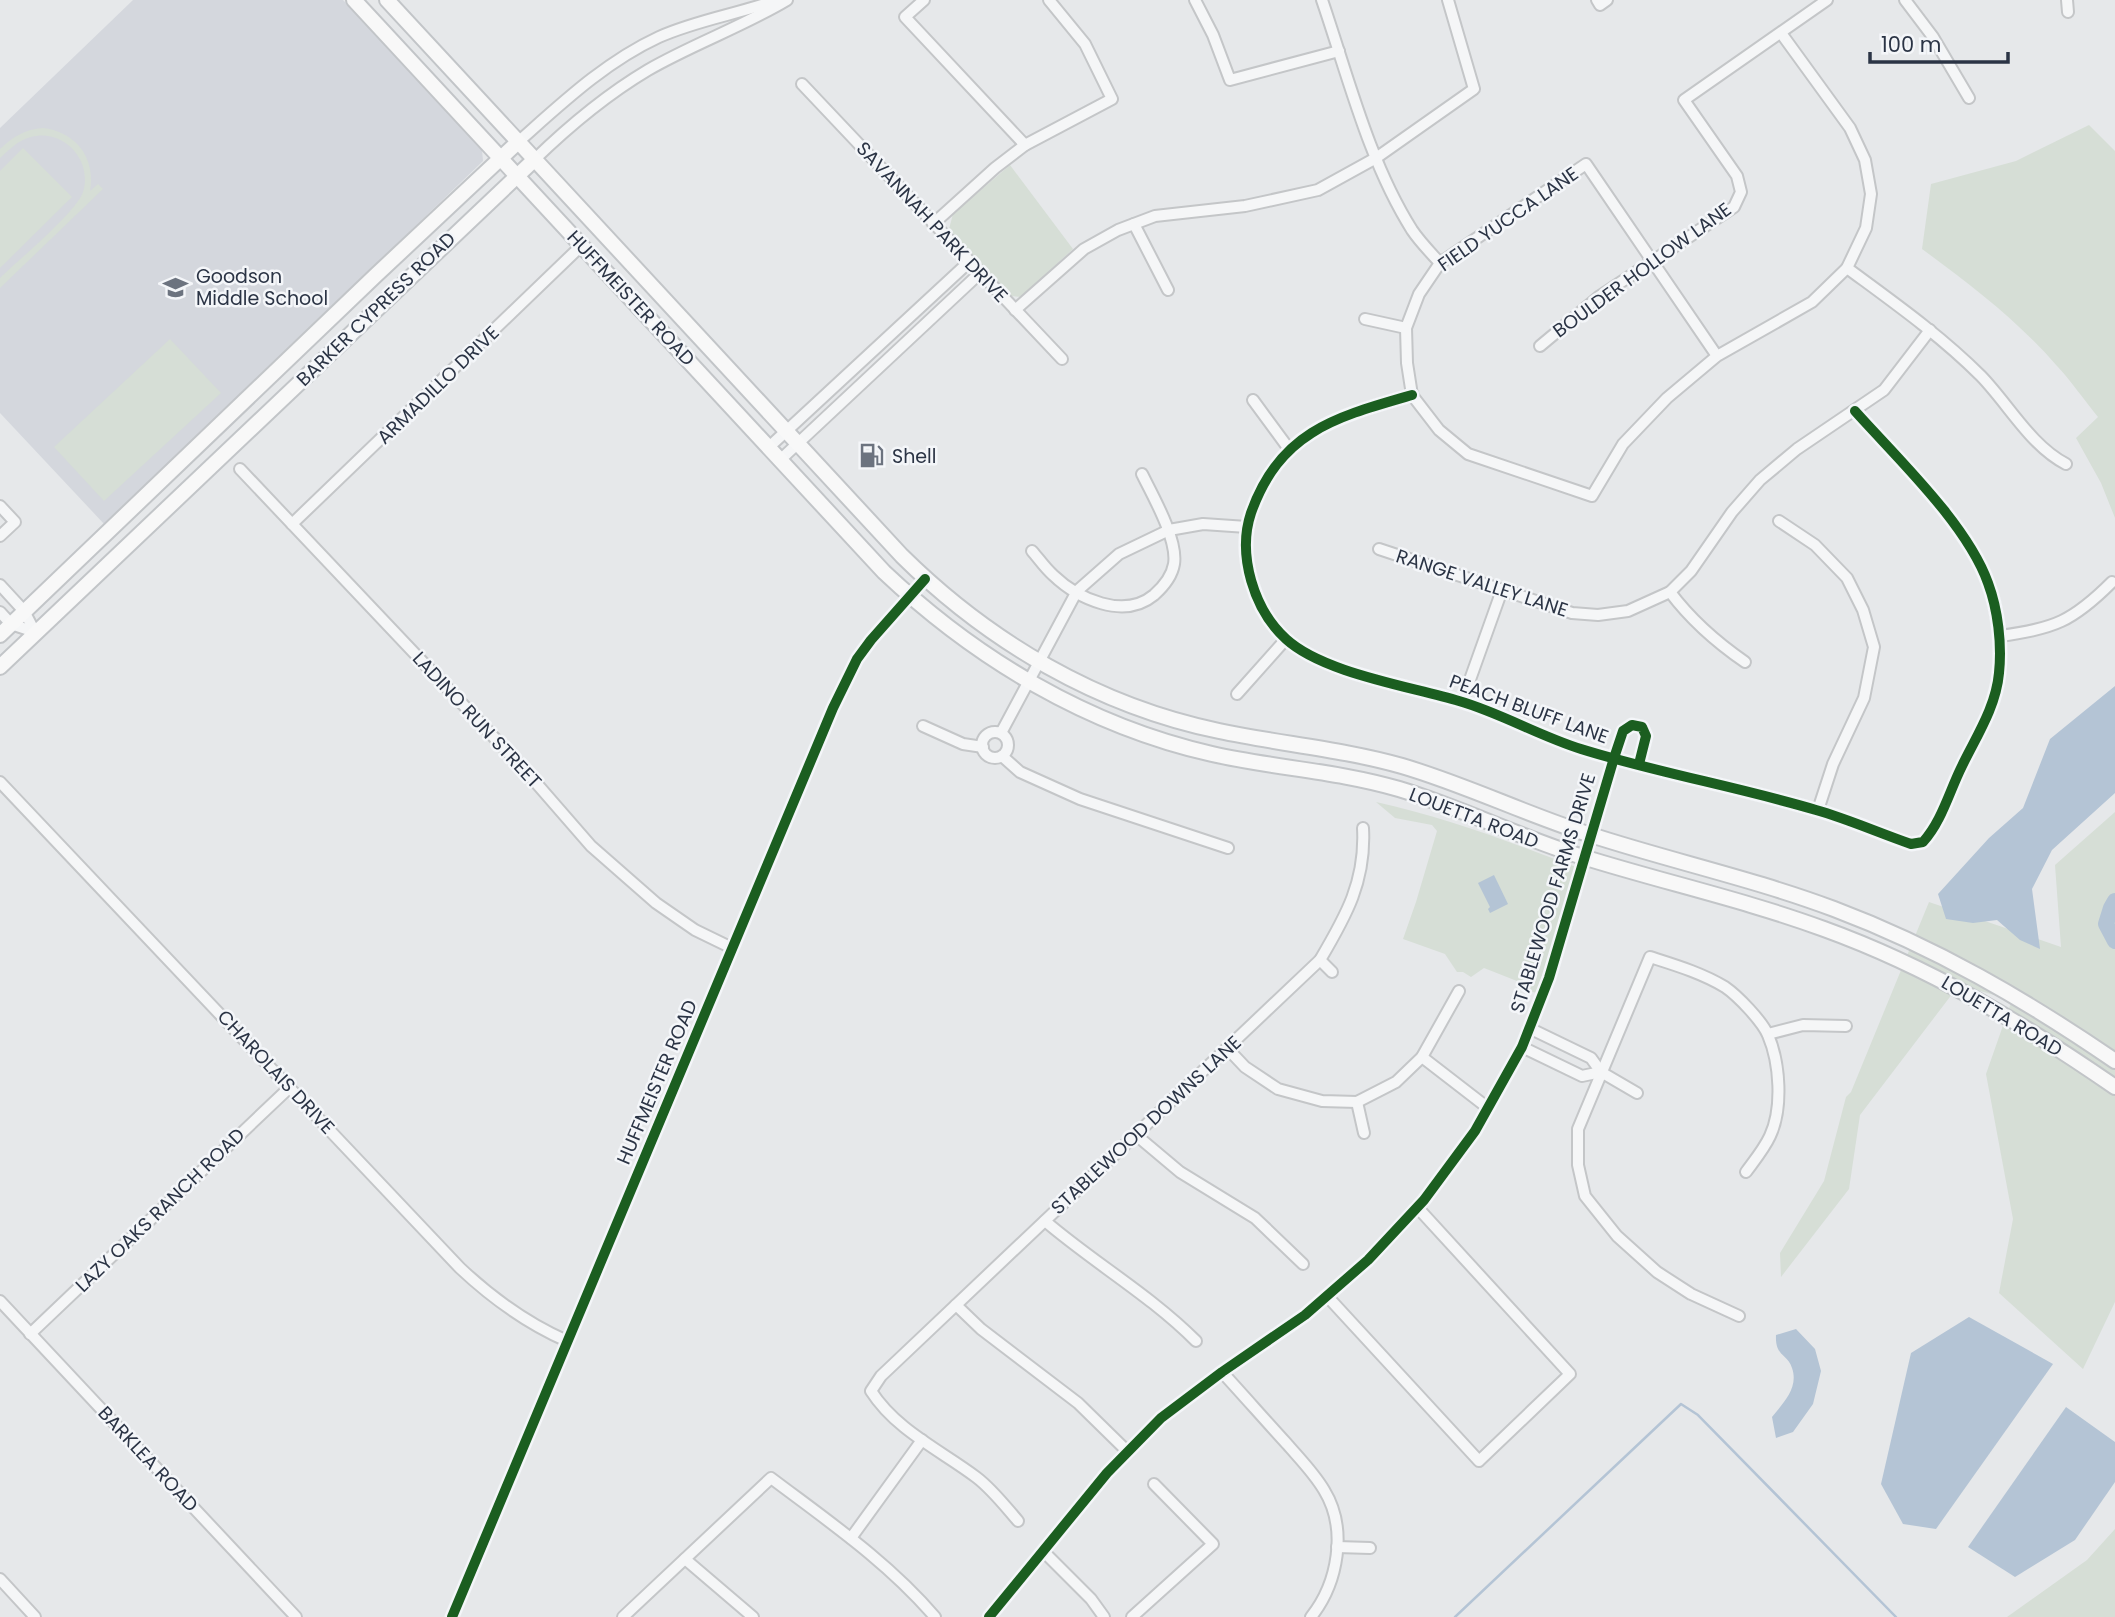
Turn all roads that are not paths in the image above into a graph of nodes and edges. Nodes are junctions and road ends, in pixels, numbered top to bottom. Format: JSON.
{"nodes":[{"id":1,"x":354,"y":0,"type":"edge"},
{"id":2,"x":387,"y":0,"type":"edge"},
{"id":3,"x":777,"y":0,"type":"edge"},
{"id":4,"x":787,"y":0,"type":"edge"},
{"id":5,"x":924,"y":0,"type":"edge"},
{"id":6,"x":1049,"y":0,"type":"edge"},
{"id":7,"x":1195,"y":0,"type":"edge"},
{"id":8,"x":1322,"y":0,"type":"edge"},
{"id":9,"x":1448,"y":0,"type":"edge"},
{"id":10,"x":1827,"y":0,"type":"edge"},
{"id":11,"x":1905,"y":0,"type":"edge"},
{"id":12,"x":2067,"y":0,"type":"edge"},
{"id":13,"x":2068,"y":12,"type":"dead end"},
{"id":14,"x":1781,"y":33,"type":"junction"},
{"id":15,"x":1339,"y":51,"type":"junction"},
{"id":16,"x":630,"y":53,"type":"junction"},
{"id":17,"x":642,"y":74,"type":"junction"},
{"id":18,"x":802,"y":84,"type":"dead end"},
{"id":19,"x":1969,"y":98,"type":"dead end"},
{"id":20,"x":518,"y":142,"type":"junction"},
{"id":21,"x":1025,"y":145,"type":"junction"},
{"id":22,"x":500,"y":158,"type":"junction"},
{"id":23,"x":1376,"y":158,"type":"junction"},
{"id":24,"x":534,"y":160,"type":"junction"},
{"id":25,"x":516,"y":176,"type":"junction"},
{"id":26,"x":933,"y":224,"type":"junction"},
{"id":27,"x":1134,"y":224,"type":"junction"},
{"id":28,"x":582,"y":245,"type":"junction"},
{"id":29,"x":1653,"y":261,"type":"junction"},
{"id":30,"x":969,"y":262,"type":"junction"},
{"id":31,"x":1440,"y":263,"type":"junction"},
{"id":32,"x":1847,"y":268,"type":"junction"},
{"id":33,"x":980,"y":273,"type":"junction"},
{"id":34,"x":374,"y":276,"type":"junction"},
{"id":35,"x":1168,"y":290,"type":"dead end"},
{"id":36,"x":392,"y":294,"type":"junction"},
{"id":37,"x":1014,"y":310,"type":"junction"},
{"id":38,"x":1365,"y":319,"type":"dead end"},
{"id":39,"x":1406,"y":328,"type":"junction"},
{"id":40,"x":1930,"y":330,"type":"junction"},
{"id":41,"x":1540,"y":346,"type":"dead end"},
{"id":42,"x":874,"y":350,"type":"junction"},
{"id":43,"x":1717,"y":356,"type":"junction"},
{"id":44,"x":1062,"y":359,"type":"dead end"},
{"id":45,"x":885,"y":360,"type":"junction"},
{"id":46,"x":253,"y":392,"type":"junction"},
{"id":47,"x":1412,"y":395,"type":"junction"},
{"id":48,"x":1253,"y":400,"type":"dead end"},
{"id":49,"x":270,"y":410,"type":"junction"},
{"id":50,"x":1855,"y":411,"type":"junction"},
{"id":51,"x":786,"y":432,"type":"junction"},
{"id":52,"x":797,"y":445,"type":"junction"},
{"id":53,"x":768,"y":448,"type":"junction"},
{"id":54,"x":1289,"y":449,"type":"junction"},
{"id":55,"x":779,"y":461,"type":"junction"},
{"id":56,"x":2066,"y":464,"type":"dead end"},
{"id":57,"x":240,"y":469,"type":"dead end"},
{"id":58,"x":1142,"y":474,"type":"dead end"},
{"id":59,"x":0,"y":506,"type":"edge"},
{"id":60,"x":1779,"y":520,"type":"dead end"},
{"id":61,"x":292,"y":524,"type":"junction"},
{"id":62,"x":1247,"y":527,"type":"junction"},
{"id":63,"x":1169,"y":530,"type":"junction"},
{"id":64,"x":0,"y":536,"type":"edge"},
{"id":65,"x":1379,"y":548,"type":"dead end"},
{"id":66,"x":1032,"y":551,"type":"dead end"},
{"id":67,"x":925,"y":579,"type":"junction"},
{"id":68,"x":2112,"y":582,"type":"dead end"},
{"id":69,"x":0,"y":585,"type":"edge"},
{"id":70,"x":1502,"y":590,"type":"junction"},
{"id":71,"x":1077,"y":591,"type":"junction"},
{"id":72,"x":1670,"y":592,"type":"junction"},
{"id":73,"x":909,"y":596,"type":"junction"},
{"id":74,"x":24,"y":611,"type":"junction"},
{"id":75,"x":0,"y":612,"type":"edge"},
{"id":76,"x":11,"y":624,"type":"junction"},
{"id":77,"x":35,"y":632,"type":"junction"},
{"id":78,"x":0,"y":635,"type":"edge"},
{"id":79,"x":2000,"y":636,"type":"junction"},
{"id":80,"x":1286,"y":639,"type":"junction"},
{"id":81,"x":1039,"y":662,"type":"junction"},
{"id":82,"x":1745,"y":662,"type":"dead end"},
{"id":83,"x":0,"y":667,"type":"edge"},
{"id":84,"x":1028,"y":682,"type":"junction"},
{"id":85,"x":1237,"y":694,"type":"dead end"},
{"id":86,"x":1462,"y":702,"type":"junction"},
{"id":87,"x":923,"y":726,"type":"dead end"},
{"id":88,"x":1218,"y":731,"type":"junction"},
{"id":89,"x":1001,"y":733,"type":"junction"},
{"id":90,"x":982,"y":747,"type":"junction"},
{"id":91,"x":1213,"y":754,"type":"junction"},
{"id":92,"x":1002,"y":756,"type":"junction"},
{"id":93,"x":1614,"y":758,"type":"junction"},
{"id":94,"x":1639,"y":764,"type":"junction"},
{"id":95,"x":1408,"y":768,"type":"junction"},
{"id":96,"x":0,"y":782,"type":"edge"},
{"id":97,"x":1401,"y":790,"type":"junction"},
{"id":98,"x":1818,"y":810,"type":"junction"},
{"id":99,"x":1363,"y":828,"type":"dead end"},
{"id":100,"x":1591,"y":835,"type":"junction"},
{"id":101,"x":1228,"y":848,"type":"dead end"},
{"id":102,"x":1583,"y":857,"type":"junction"},
{"id":103,"x":732,"y":948,"type":"junction"},
{"id":104,"x":1320,"y":960,"type":"junction"},
{"id":105,"x":1332,"y":972,"type":"dead end"},
{"id":106,"x":1459,"y":991,"type":"dead end"},
{"id":107,"x":1846,"y":1026,"type":"dead end"},
{"id":108,"x":1529,"y":1028,"type":"junction"},
{"id":109,"x":1768,"y":1034,"type":"junction"},
{"id":110,"x":1522,"y":1047,"type":"junction"},
{"id":111,"x":1227,"y":1048,"type":"junction"},
{"id":112,"x":1422,"y":1057,"type":"junction"},
{"id":113,"x":2115,"y":1061,"type":"edge"},
{"id":114,"x":1601,"y":1072,"type":"junction"},
{"id":115,"x":290,"y":1087,"type":"junction"},
{"id":116,"x":2115,"y":1087,"type":"edge"},
{"id":117,"x":1637,"y":1093,"type":"dead end"},
{"id":118,"x":1357,"y":1101,"type":"junction"},
{"id":119,"x":1488,"y":1108,"type":"junction"},
{"id":120,"x":1364,"y":1133,"type":"dead end"},
{"id":121,"x":1136,"y":1135,"type":"junction"},
{"id":122,"x":1746,"y":1172,"type":"dead end"},
{"id":123,"x":1417,"y":1208,"type":"junction"},
{"id":124,"x":1045,"y":1221,"type":"junction"},
{"id":125,"x":1303,"y":1264,"type":"dead end"},
{"id":126,"x":1327,"y":1296,"type":"junction"},
{"id":127,"x":0,"y":1301,"type":"edge"},
{"id":128,"x":956,"y":1305,"type":"junction"},
{"id":129,"x":1740,"y":1316,"type":"dead end"},
{"id":130,"x":30,"y":1334,"type":"junction"},
{"id":131,"x":567,"y":1341,"type":"junction"},
{"id":132,"x":1196,"y":1341,"type":"dead end"},
{"id":133,"x":1222,"y":1371,"type":"junction"},
{"id":134,"x":922,"y":1440,"type":"junction"},
{"id":135,"x":1128,"y":1452,"type":"junction"},
{"id":136,"x":1154,"y":1484,"type":"dead end"},
{"id":137,"x":1018,"y":1521,"type":"dead end"},
{"id":138,"x":851,"y":1538,"type":"junction"},
{"id":139,"x":1337,"y":1547,"type":"junction"},
{"id":140,"x":1370,"y":1548,"type":"dead end"},
{"id":141,"x":1044,"y":1551,"type":"junction"},
{"id":142,"x":685,"y":1559,"type":"junction"},
{"id":143,"x":0,"y":1580,"type":"edge"},
{"id":144,"x":289,"y":1615,"type":"edge"},
{"id":145,"x":35,"y":1617,"type":"edge"},
{"id":146,"x":452,"y":1617,"type":"edge"},
{"id":147,"x":623,"y":1617,"type":"edge"},
{"id":148,"x":753,"y":1617,"type":"edge"},
{"id":149,"x":935,"y":1617,"type":"edge"},
{"id":150,"x":989,"y":1617,"type":"edge"},
{"id":151,"x":1104,"y":1617,"type":"edge"},
{"id":152,"x":1132,"y":1617,"type":"edge"},
{"id":153,"x":1311,"y":1617,"type":"edge"}],
"edges":[{"from":1,"to":22,"type":"main road","name":"HUFFMEISTER ROAD"},
{"from":2,"to":20,"type":"main road","name":"HUFFMEISTER ROAD"},
{"from":3,"to":16,"type":"street","name":"BARKER CYPRESS ROAD"},
{"from":4,"to":17,"type":"street","name":"BARKER CYPRESS ROAD"},
{"from":5,"to":21,"type":"street"},
{"from":6,"to":21,"type":"street"},
{"from":7,"to":15,"type":"street"},
{"from":8,"to":15,"type":"street"},
{"from":9,"to":23,"type":"street"},
{"from":10,"to":14,"type":"street"},
{"from":11,"to":19,"type":"street"},
{"from":12,"to":13,"type":"street"},
{"from":14,"to":29,"type":"street","name":"BOULDER HOLLOW LANE"},
{"from":14,"to":32,"type":"street"},
{"from":15,"to":23,"type":"street"},
{"from":16,"to":17,"type":"street"},
{"from":16,"to":20,"type":"street","name":"BARKER CYPRESS ROAD"},
{"from":17,"to":24,"type":"street","name":"BARKER CYPRESS ROAD"},
{"from":18,"to":26,"type":"street","name":"SAVANNAH PARK DRIVE"},
{"from":20,"to":22,"type":"main road","name":"BARKER CYPRESS ROAD"},
{"from":20,"to":24,"type":"main road","name":"HUFFMEISTER ROAD"},
{"from":21,"to":26,"type":"street"},
{"from":22,"to":25,"type":"main road","name":"HUFFMEISTER ROAD"},
{"from":22,"to":34,"type":"main road","name":"BARKER CYPRESS ROAD"},
{"from":23,"to":27,"type":"street"},
{"from":23,"to":31,"type":"street"},
{"from":24,"to":25,"type":"main road","name":"BARKER CYPRESS ROAD"},
{"from":24,"to":51,"type":"main road","name":"HUFFMEISTER ROAD"},
{"from":25,"to":28,"type":"main road","name":"HUFFMEISTER ROAD"},
{"from":25,"to":36,"type":"main road","name":"BARKER CYPRESS ROAD"},
{"from":26,"to":30,"type":"street","name":"SAVANNAH PARK DRIVE"},
{"from":27,"to":35,"type":"street"},
{"from":27,"to":37,"type":"street"},
{"from":28,"to":53,"type":"main road","name":"HUFFMEISTER ROAD"},
{"from":28,"to":61,"type":"street","name":"ARMADILLO DRIVE"},
{"from":29,"to":31,"type":"street","name":"FIELD YUCCA LANE"},
{"from":29,"to":41,"type":"street","name":"BOULDER HOLLOW LANE"},
{"from":29,"to":43,"type":"street"},
{"from":30,"to":33,"type":"street","name":"SAVANNAH PARK DRIVE"},
{"from":30,"to":42,"type":"street"},
{"from":31,"to":39,"type":"street","name":"FIELD YUCCA LANE"},
{"from":32,"to":40,"type":"street"},
{"from":32,"to":43,"type":"street"},
{"from":33,"to":37,"type":"street","name":"SAVANNAH PARK DRIVE"},
{"from":33,"to":45,"type":"street"},
{"from":34,"to":36,"type":"main road"},
{"from":34,"to":46,"type":"main road","name":"BARKER CYPRESS ROAD"},
{"from":36,"to":49,"type":"main road","name":"BARKER CYPRESS ROAD"},
{"from":37,"to":44,"type":"street","name":"SAVANNAH PARK DRIVE"},
{"from":38,"to":39,"type":"street"},
{"from":39,"to":47,"type":"street","name":"FIELD YUCCA LANE"},
{"from":40,"to":50,"type":"street"},
{"from":40,"to":56,"type":"street"},
{"from":42,"to":45,"type":"street"},
{"from":42,"to":51,"type":"street"},
{"from":43,"to":47,"type":"street"},
{"from":45,"to":52,"type":"street"},
{"from":46,"to":49,"type":"main road"},
{"from":46,"to":74,"type":"main road","name":"BARKER CYPRESS ROAD"},
{"from":47,"to":54,"type":"street"},
{"from":48,"to":54,"type":"street"},
{"from":49,"to":77,"type":"main road","name":"BARKER CYPRESS ROAD"},
{"from":50,"to":72,"type":"street"},
{"from":50,"to":79,"type":"street"},
{"from":51,"to":52,"type":"main road","name":"HUFFMEISTER ROAD"},
{"from":51,"to":53,"type":"street"},
{"from":52,"to":55,"type":"street"},
{"from":52,"to":67,"type":"main road","name":"HUFFMEISTER ROAD"},
{"from":53,"to":55,"type":"main road","name":"HUFFMEISTER ROAD"},
{"from":54,"to":62,"type":"street"},
{"from":55,"to":73,"type":"main road","name":"HUFFMEISTER ROAD"},
{"from":57,"to":61,"type":"street","name":"LADINO RUN STREET"},
{"from":58,"to":63,"type":"street"},
{"from":59,"to":64,"type":"street"},
{"from":60,"to":98,"type":"street"},
{"from":61,"to":103,"type":"street","name":"LADINO RUN STREET"},
{"from":62,"to":63,"type":"street"},
{"from":62,"to":80,"type":"street","name":"PEACH BLUFF LANE"},
{"from":63,"to":71,"type":"street"},
{"from":63,"to":71,"type":"street"},
{"from":65,"to":70,"type":"street","name":"RANGE VALLEY LANE"},
{"from":66,"to":71,"type":"street"},
{"from":67,"to":73,"type":"street","name":"HUFFMEISTER ROAD"},
{"from":67,"to":81,"type":"main road","name":"LOUETTA ROAD"},
{"from":68,"to":79,"type":"street"},
{"from":69,"to":74,"type":"street"},
{"from":70,"to":72,"type":"street","name":"RANGE VALLEY LANE"},
{"from":70,"to":86,"type":"street"},
{"from":71,"to":81,"type":"street"},
{"from":72,"to":82,"type":"street"},
{"from":73,"to":84,"type":"main road","name":"LOUETTA ROAD"},
{"from":73,"to":103,"type":"street","name":"HUFFMEISTER ROAD"},
{"from":74,"to":76,"type":"main road","name":"BARKER CYPRESS ROAD"},
{"from":74,"to":77,"type":"street"},
{"from":75,"to":76,"type":"street"},
{"from":76,"to":77,"type":"street"},
{"from":76,"to":78,"type":"main road","name":"BARKER CYPRESS ROAD"},
{"from":77,"to":83,"type":"main road","name":"BARKER CYPRESS ROAD"},
{"from":79,"to":98,"type":"street","name":"PEACH BLUFF LANE"},
{"from":80,"to":85,"type":"street"},
{"from":80,"to":86,"type":"street","name":"PEACH BLUFF LANE"},
{"from":81,"to":84,"type":"street"},
{"from":81,"to":88,"type":"main road","name":"LOUETTA ROAD"},
{"from":84,"to":89,"type":"street"},
{"from":84,"to":91,"type":"main road","name":"LOUETTA ROAD"},
{"from":86,"to":93,"type":"street","name":"PEACH BLUFF LANE"},
{"from":87,"to":90,"type":"street"},
{"from":88,"to":91,"type":"main road"},
{"from":88,"to":95,"type":"main road","name":"LOUETTA ROAD"},
{"from":89,"to":90,"type":"street"},
{"from":89,"to":92,"type":"street"},
{"from":90,"to":92,"type":"street"},
{"from":91,"to":97,"type":"main road","name":"LOUETTA ROAD"},
{"from":92,"to":101,"type":"street"},
{"from":93,"to":94,"type":"street","name":"PEACH BLUFF LANE"},
{"from":93,"to":94,"type":"street","name":"STABLEWOOD FARMS DRIVE"},
{"from":93,"to":100,"type":"street","name":"STABLEWOOD FARMS DRIVE"},
{"from":94,"to":98,"type":"street","name":"PEACH BLUFF LANE"},
{"from":95,"to":97,"type":"main road"},
{"from":95,"to":100,"type":"main road","name":"LOUETTA ROAD"},
{"from":96,"to":115,"type":"street","name":"CHAROLAIS DRIVE"},
{"from":97,"to":102,"type":"main road","name":"LOUETTA ROAD"},
{"from":99,"to":104,"type":"street","name":"STABLEWOOD DOWNS LANE"},
{"from":100,"to":102,"type":"street","name":"STABLEWOOD FARMS DRIVE"},
{"from":100,"to":113,"type":"main road","name":"LOUETTA ROAD"},
{"from":102,"to":108,"type":"street","name":"STABLEWOOD FARMS DRIVE"},
{"from":102,"to":116,"type":"main road","name":"LOUETTA ROAD"},
{"from":103,"to":131,"type":"street","name":"HUFFMEISTER ROAD"},
{"from":104,"to":105,"type":"street"},
{"from":104,"to":111,"type":"street","name":"STABLEWOOD DOWNS LANE"},
{"from":106,"to":112,"type":"street"},
{"from":107,"to":109,"type":"street"},
{"from":108,"to":110,"type":"street","name":"STABLEWOOD FARMS DRIVE"},
{"from":108,"to":114,"type":"street"},
{"from":109,"to":114,"type":"street"},
{"from":109,"to":122,"type":"street"},
{"from":110,"to":114,"type":"street"},
{"from":110,"to":119,"type":"street","name":"STABLEWOOD FARMS DRIVE"},
{"from":111,"to":118,"type":"street"},
{"from":111,"to":121,"type":"street","name":"STABLEWOOD DOWNS LANE"},
{"from":112,"to":118,"type":"street"},
{"from":112,"to":119,"type":"street"},
{"from":114,"to":117,"type":"street"},
{"from":114,"to":129,"type":"street"},
{"from":115,"to":130,"type":"street","name":"LAZY OAKS RANCH ROAD"},
{"from":115,"to":131,"type":"street","name":"CHAROLAIS DRIVE"},
{"from":118,"to":120,"type":"street"},
{"from":119,"to":123,"type":"street","name":"STABLEWOOD FARMS DRIVE"},
{"from":121,"to":124,"type":"street","name":"STABLEWOOD DOWNS LANE"},
{"from":121,"to":125,"type":"street"},
{"from":123,"to":126,"type":"street","name":"STABLEWOOD FARMS DRIVE"},
{"from":123,"to":126,"type":"street"},
{"from":124,"to":128,"type":"street","name":"STABLEWOOD DOWNS LANE"},
{"from":124,"to":132,"type":"street"},
{"from":126,"to":133,"type":"street","name":"STABLEWOOD FARMS DRIVE"},
{"from":127,"to":130,"type":"street","name":"BARKLEA ROAD"},
{"from":128,"to":134,"type":"street","name":"STABLEWOOD DOWNS LANE"},
{"from":128,"to":135,"type":"street"},
{"from":130,"to":144,"type":"street","name":"BARKLEA ROAD"},
{"from":131,"to":146,"type":"street","name":"HUFFMEISTER ROAD"},
{"from":133,"to":135,"type":"street","name":"STABLEWOOD FARMS DRIVE"},
{"from":133,"to":139,"type":"street"},
{"from":134,"to":137,"type":"street"},
{"from":134,"to":138,"type":"street"},
{"from":135,"to":141,"type":"street","name":"STABLEWOOD FARMS DRIVE"},
{"from":136,"to":152,"type":"street"},
{"from":138,"to":142,"type":"street"},
{"from":138,"to":149,"type":"street"},
{"from":139,"to":140,"type":"street"},
{"from":139,"to":153,"type":"street"},
{"from":141,"to":150,"type":"street","name":"STABLEWOOD FARMS DRIVE"},
{"from":141,"to":151,"type":"street"},
{"from":142,"to":147,"type":"street"},
{"from":142,"to":148,"type":"street"},
{"from":143,"to":145,"type":"street"}]}
